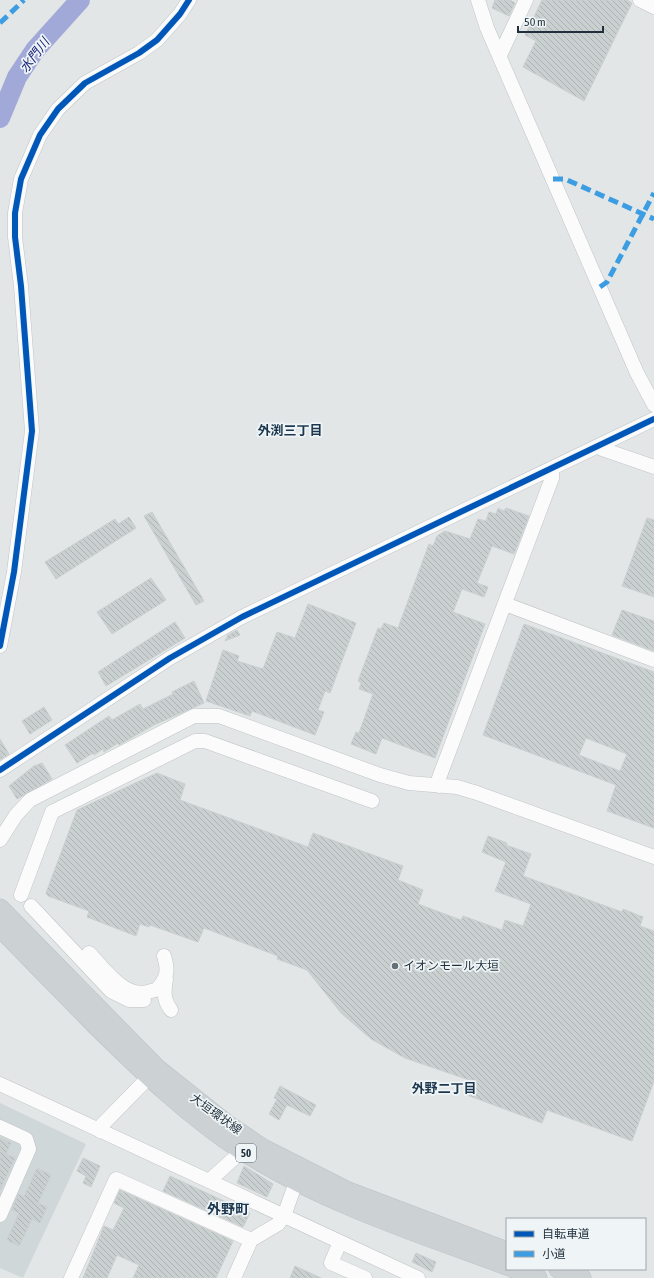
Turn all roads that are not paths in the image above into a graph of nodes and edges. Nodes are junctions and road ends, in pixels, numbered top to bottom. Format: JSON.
{"nodes":[{"id":1,"x":189,"y":0,"type":"edge"},
{"id":2,"x":478,"y":0,"type":"edge"},
{"id":3,"x":526,"y":0,"type":"edge"},
{"id":4,"x":640,"y":0,"type":"edge"},
{"id":5,"x":654,"y":7,"type":"edge"},
{"id":6,"x":500,"y":55,"type":"junction"},
{"id":7,"x":654,"y":405,"type":"edge"},
{"id":8,"x":654,"y":419,"type":"edge"},
{"id":9,"x":600,"y":445,"type":"junction"},
{"id":10,"x":654,"y":467,"type":"edge"},
{"id":11,"x":552,"y":468,"type":"junction"},
{"id":12,"x":504,"y":604,"type":"junction"},
{"id":13,"x":0,"y":646,"type":"edge"},
{"id":14,"x":654,"y":660,"type":"edge"},
{"id":15,"x":0,"y":770,"type":"edge"},
{"id":16,"x":439,"y":786,"type":"junction"},
{"id":17,"x":372,"y":802,"type":"dead end"},
{"id":18,"x":0,"y":840,"type":"edge"},
{"id":19,"x":654,"y":856,"type":"edge"},
{"id":20,"x":21,"y":895,"type":"dead end"},
{"id":21,"x":31,"y":906,"type":"dead end"},
{"id":22,"x":0,"y":908,"type":"edge"},
{"id":23,"x":0,"y":928,"type":"edge"},
{"id":24,"x":89,"y":952,"type":"dead end"},
{"id":25,"x":164,"y":956,"type":"dead end"},
{"id":26,"x":40,"y":959,"type":"junction"},
{"id":27,"x":166,"y":979,"type":"junction"},
{"id":28,"x":144,"y":1000,"type":"dead end"},
{"id":29,"x":171,"y":1010,"type":"dead end"},
{"id":30,"x":148,"y":1078,"type":"junction"},
{"id":31,"x":0,"y":1084,"type":"edge"},
{"id":32,"x":0,"y":1127,"type":"edge"},
{"id":33,"x":100,"y":1131,"type":"junction"},
{"id":34,"x":242,"y":1151,"type":"junction"},
{"id":35,"x":209,"y":1182,"type":"junction"},
{"id":36,"x":296,"y":1182,"type":"junction"},
{"id":37,"x":0,"y":1215,"type":"edge"},
{"id":38,"x":284,"y":1216,"type":"junction"},
{"id":39,"x":251,"y":1240,"type":"junction"},
{"id":40,"x":340,"y":1242,"type":"junction"},
{"id":41,"x":506,"y":1251,"type":"edge"},
{"id":42,"x":506,"y":1266,"type":"edge"},
{"id":43,"x":517,"y":1270,"type":"edge"},
{"id":44,"x":561,"y":1270,"type":"edge"},
{"id":45,"x":71,"y":1278,"type":"edge"},
{"id":46,"x":234,"y":1278,"type":"edge"},
{"id":47,"x":365,"y":1278,"type":"edge"},
{"id":48,"x":418,"y":1278,"type":"edge"},
{"id":49,"x":538,"y":1278,"type":"edge"},
{"id":50,"x":582,"y":1278,"type":"edge"}],
"edges":[{"from":1,"to":13,"type":"street"},
{"from":2,"to":6,"type":"street"},
{"from":3,"to":6,"type":"street"},
{"from":4,"to":5,"type":"street"},
{"from":6,"to":7,"type":"street"},
{"from":8,"to":9,"type":"street"},
{"from":9,"to":10,"type":"street"},
{"from":9,"to":11,"type":"street"},
{"from":11,"to":12,"type":"street"},
{"from":11,"to":15,"type":"street"},
{"from":12,"to":14,"type":"street"},
{"from":12,"to":16,"type":"street"},
{"from":16,"to":18,"type":"street"},
{"from":16,"to":19,"type":"street"},
{"from":17,"to":20,"type":"street"},
{"from":21,"to":28,"type":"street"},
{"from":22,"to":26,"type":"main road","name":"大垣環状線","number":"50"},
{"from":23,"to":26,"type":"main road","name":"大垣環状線","number":"50"},
{"from":24,"to":27,"type":"street"},
{"from":25,"to":27,"type":"street"},
{"from":26,"to":30,"type":"main road","name":"大垣環状線","number":"50"},
{"from":26,"to":41,"type":"main road","name":"大垣環状線","number":"50"},
{"from":27,"to":29,"type":"street"},
{"from":30,"to":33,"type":"street"},
{"from":30,"to":34,"type":"main road","name":"大垣環状線","number":"50"},
{"from":31,"to":33,"type":"street"},
{"from":32,"to":37,"type":"street"},
{"from":33,"to":35,"type":"street"},
{"from":34,"to":35,"type":"street"},
{"from":34,"to":36,"type":"main road","name":"大垣環状線","number":"50"},
{"from":35,"to":38,"type":"street"},
{"from":36,"to":38,"type":"street"},
{"from":36,"to":42,"type":"main road","name":"大垣環状線","number":"50"},
{"from":38,"to":39,"type":"street"},
{"from":38,"to":40,"type":"street"},
{"from":39,"to":45,"type":"street"},
{"from":39,"to":46,"type":"street"},
{"from":40,"to":47,"type":"street"},
{"from":40,"to":48,"type":"street"},
{"from":43,"to":49,"type":"main road"},
{"from":44,"to":50,"type":"main road"}]}
